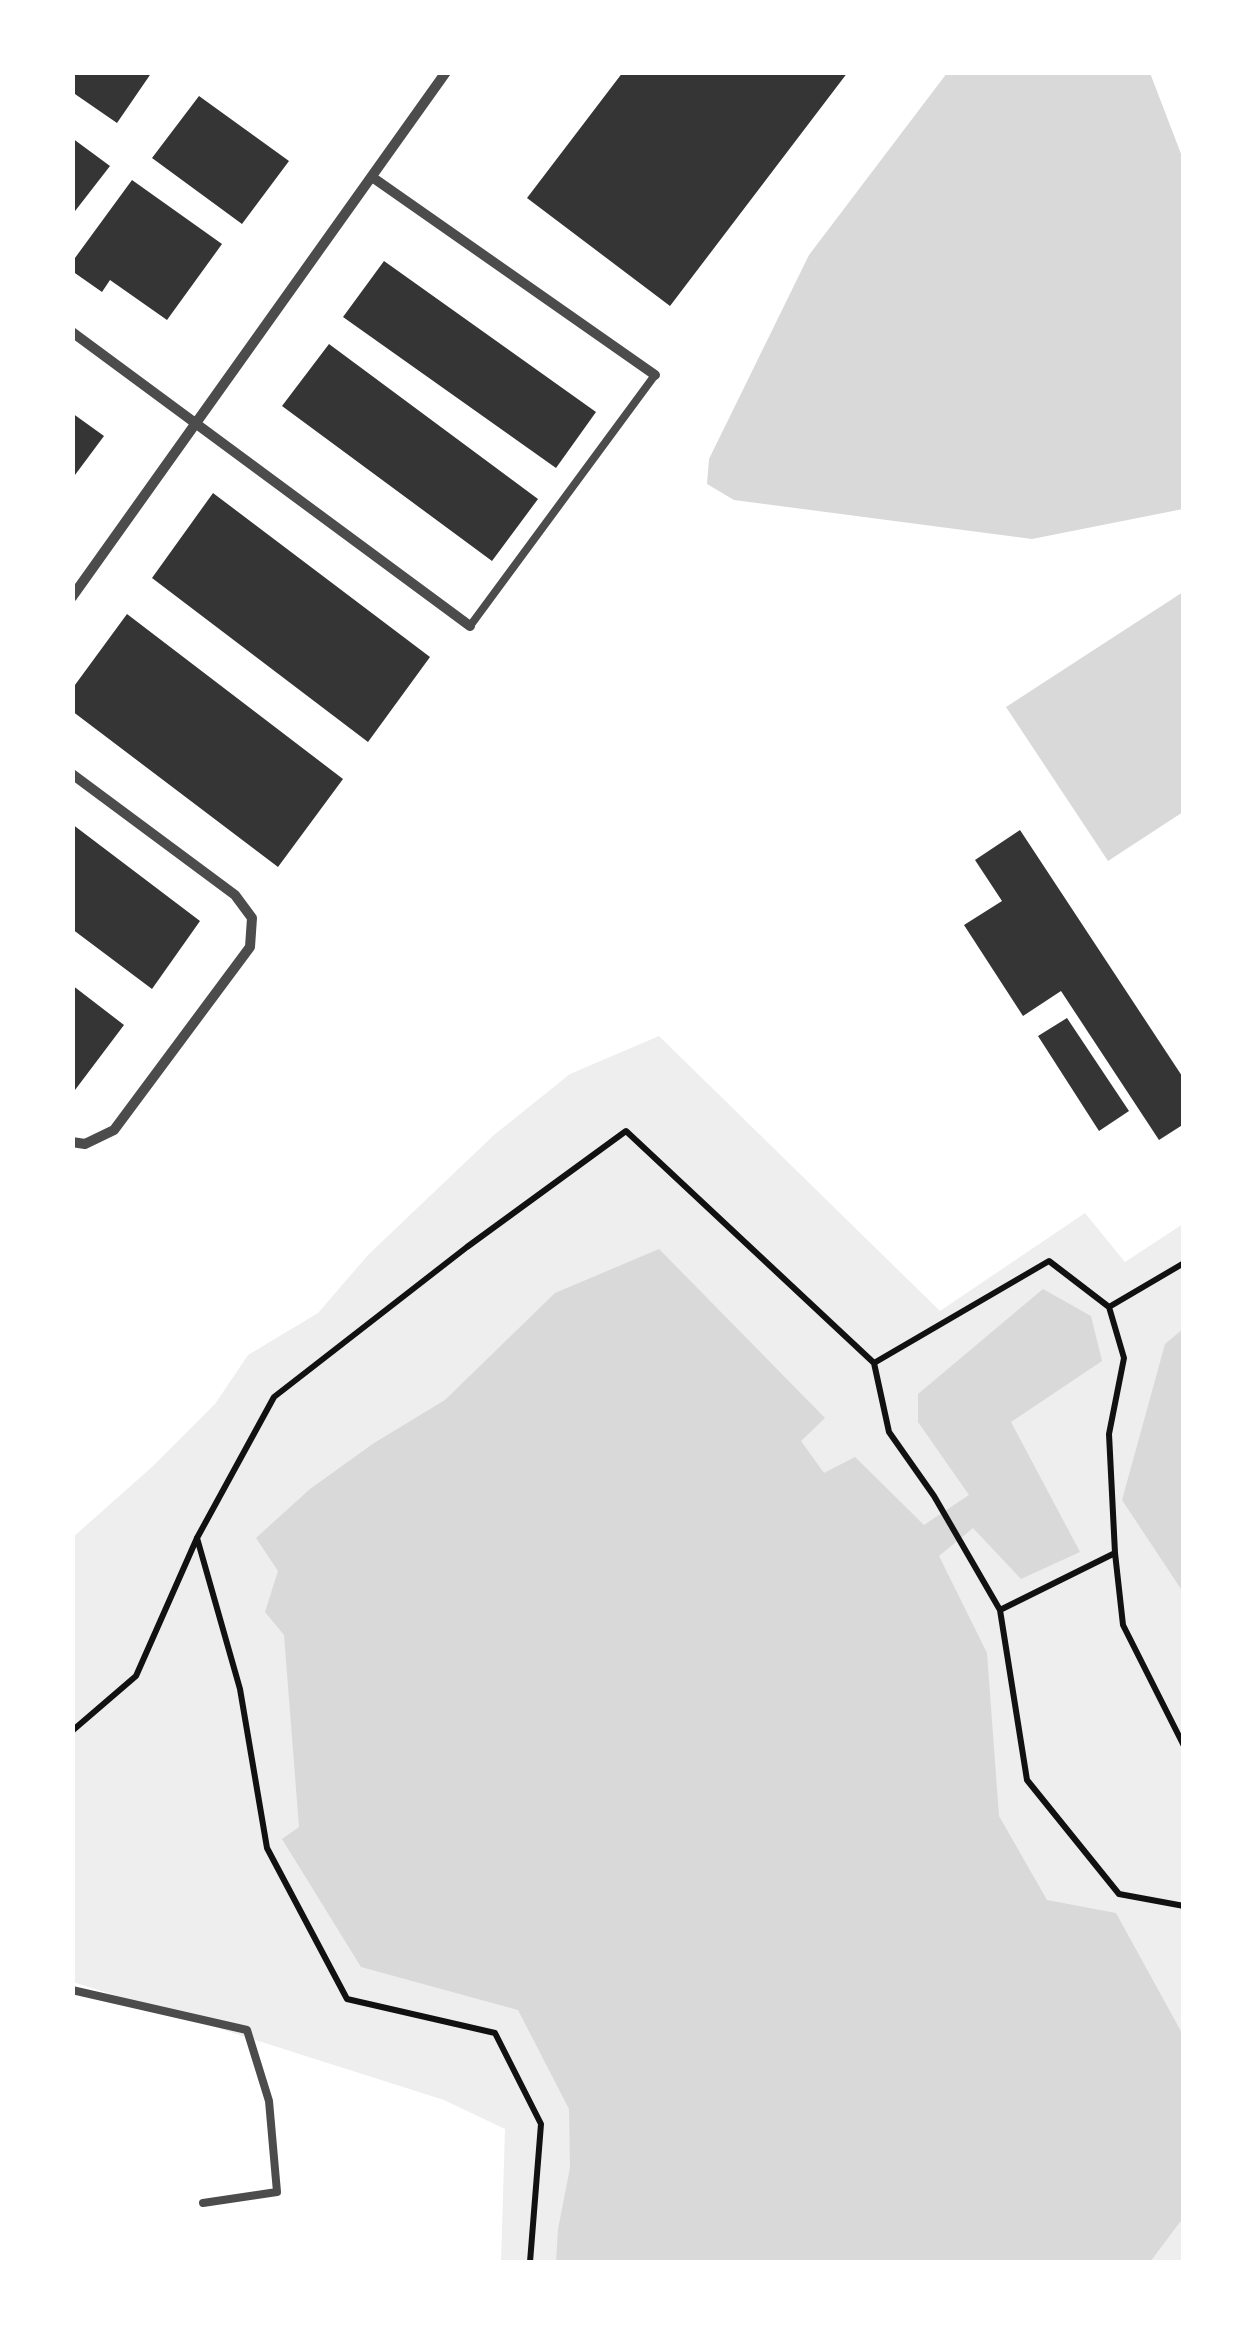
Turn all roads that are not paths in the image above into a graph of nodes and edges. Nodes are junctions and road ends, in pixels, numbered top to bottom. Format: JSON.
{"nodes":[{"id":1,"x":446,"y":72,"type":"edge"},
{"id":2,"x":372,"y":176,"type":"junction"},
{"id":3,"x":72,"y":332,"type":"edge"},
{"id":4,"x":655,"y":376,"type":"joint"},
{"id":5,"x":196,"y":424,"type":"junction"},
{"id":6,"x":72,"y":596,"type":"edge"},
{"id":7,"x":470,"y":626,"type":"joint"},
{"id":8,"x":72,"y":774,"type":"edge"},
{"id":9,"x":72,"y":1142,"type":"edge"},
{"id":10,"x":72,"y":1990,"type":"edge"},
{"id":11,"x":203,"y":2203,"type":"dead end"}],
"edges":[{"from":1,"to":2,"type":"street"},
{"from":2,"to":4,"type":"street"},
{"from":2,"to":5,"type":"street"},
{"from":3,"to":5,"type":"street"},
{"from":4,"to":7,"type":"lane"},
{"from":5,"to":6,"type":"street"},
{"from":5,"to":7,"type":"street"},
{"from":8,"to":9,"type":"street"},
{"from":10,"to":11,"type":"lane"}]}
